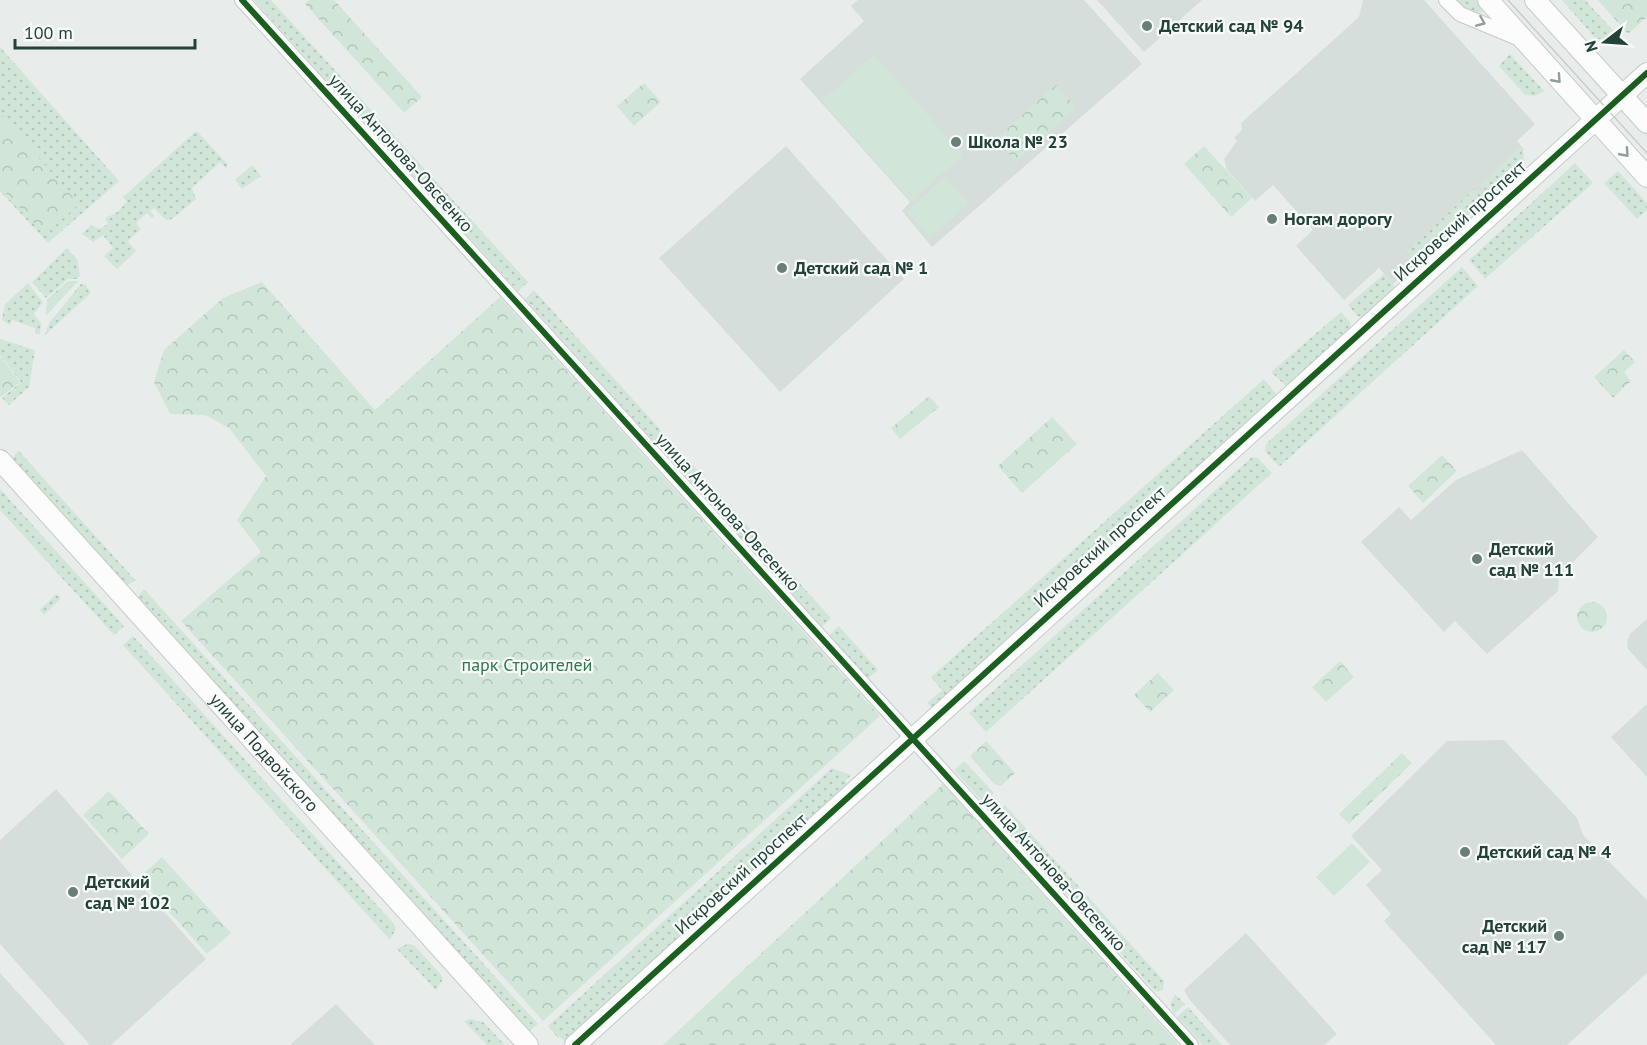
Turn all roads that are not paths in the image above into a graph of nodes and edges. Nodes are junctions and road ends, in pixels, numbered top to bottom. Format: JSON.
{"nodes":[{"id":1,"x":242,"y":0,"type":"edge"},
{"id":2,"x":1446,"y":0,"type":"edge"},
{"id":3,"x":1488,"y":0,"type":"edge"},
{"id":4,"x":1534,"y":0,"type":"edge"},
{"id":5,"x":1547,"y":8,"type":"edge"},
{"id":6,"x":1520,"y":39,"type":"junction"},
{"id":7,"x":1647,"y":73,"type":"edge"},
{"id":8,"x":1647,"y":91,"type":"edge"},
{"id":9,"x":1626,"y":100,"type":"junction"},
{"id":10,"x":1647,"y":123,"type":"edge"},
{"id":11,"x":1599,"y":125,"type":"junction"},
{"id":12,"x":1647,"y":177,"type":"edge"},
{"id":13,"x":0,"y":460,"type":"edge"},
{"id":14,"x":0,"y":479,"type":"edge"},
{"id":15,"x":916,"y":743,"type":"junction"},
{"id":16,"x":513,"y":1045,"type":"edge"},
{"id":17,"x":528,"y":1045,"type":"edge"},
{"id":18,"x":575,"y":1045,"type":"edge"},
{"id":19,"x":593,"y":1045,"type":"edge"},
{"id":20,"x":1191,"y":1045,"type":"edge"}],
"edges":[{"from":1,"to":15,"type":"street","name":"улица Антонова-Овсеенко"},
{"from":2,"to":6,"type":"street","one_way":true},
{"from":3,"to":6,"type":"street"},
{"from":4,"to":5,"type":"street"},
{"from":5,"to":9,"type":"street"},
{"from":6,"to":11,"type":"street","one_way":true},
{"from":7,"to":9,"type":"street","name":"Искровский проспект"},
{"from":8,"to":9,"type":"street","name":"Искровский проспект"},
{"from":9,"to":10,"type":"street"},
{"from":9,"to":11,"type":"street","name":"Искровский проспект"},
{"from":11,"to":12,"type":"street","one_way":true},
{"from":11,"to":15,"type":"street","name":"Искровский проспект"},
{"from":13,"to":17,"type":"street","name":"улица Подвойского"},
{"from":14,"to":16,"type":"street","name":"улица Подвойского"},
{"from":15,"to":18,"type":"street","name":"Искровский проспект"},
{"from":15,"to":19,"type":"street","name":"Искровский проспект"},
{"from":15,"to":20,"type":"street","name":"улица Антонова-Овсеенко"}]}
